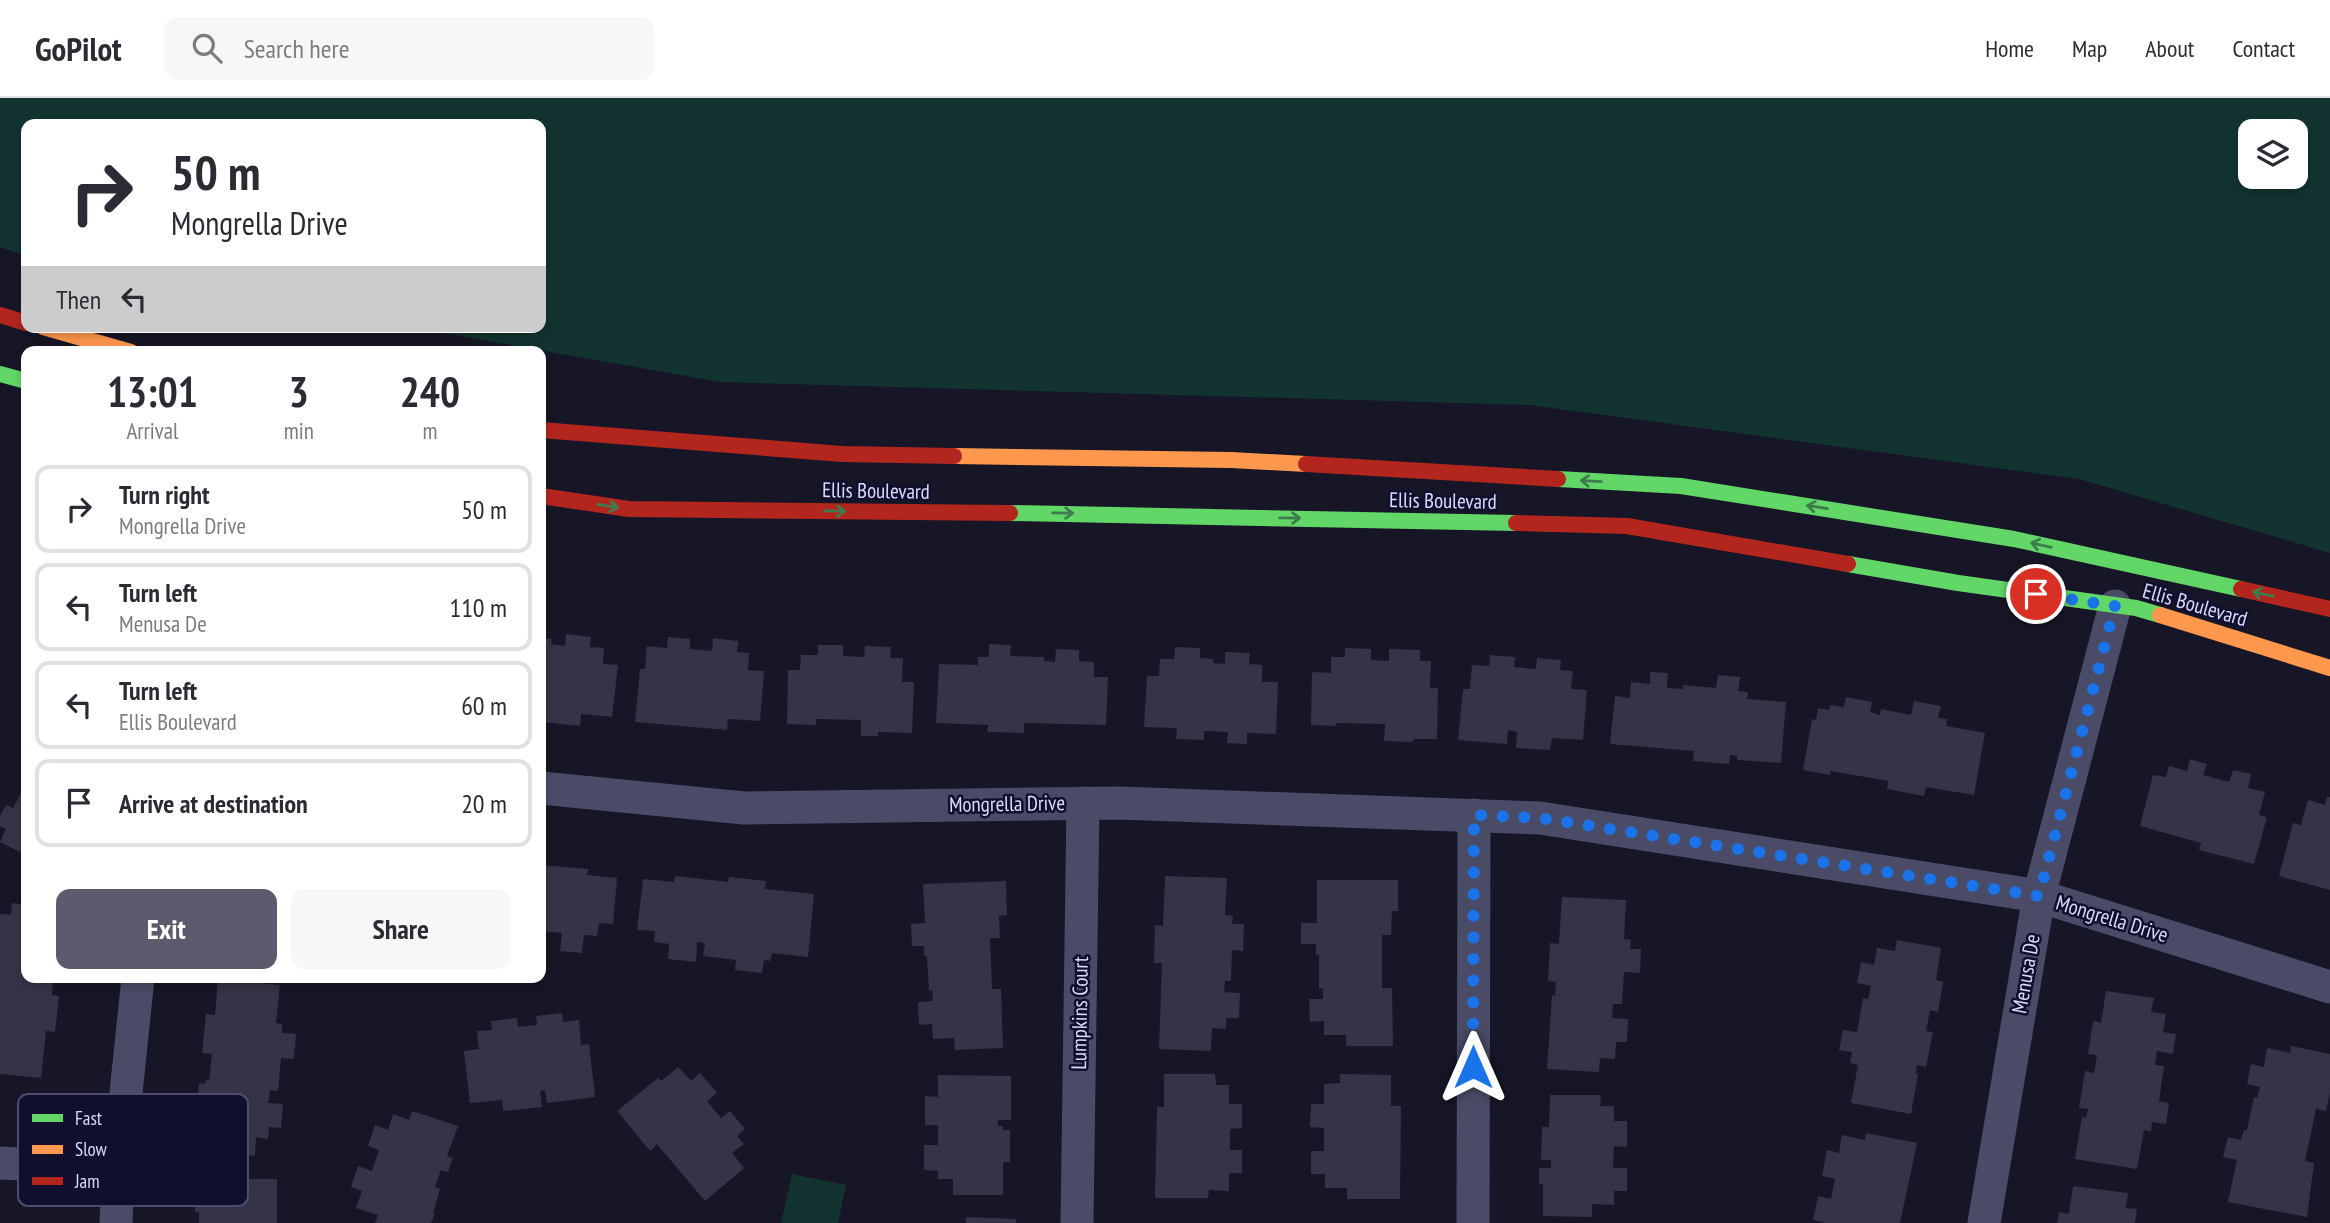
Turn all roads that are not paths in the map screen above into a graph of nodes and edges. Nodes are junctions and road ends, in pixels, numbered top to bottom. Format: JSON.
{"nodes":[{"id":1,"x":0,"y":315,"type":"edge"},
{"id":2,"x":21,"y":321,"type":"edge"},
{"id":3,"x":64,"y":333,"type":"edge"},
{"id":4,"x":110,"y":346,"type":"edge"},
{"id":5,"x":0,"y":374,"type":"edge"},
{"id":6,"x":21,"y":380,"type":"edge"},
{"id":7,"x":546,"y":430,"type":"edge"},
{"id":8,"x":546,"y":497,"type":"edge"},
{"id":9,"x":2115,"y":606,"type":"junction"},
{"id":10,"x":2330,"y":609,"type":"edge"},
{"id":11,"x":2330,"y":668,"type":"edge"},
{"id":12,"x":546,"y":788,"type":"edge"},
{"id":13,"x":1083,"y":803,"type":"junction"},
{"id":14,"x":1474,"y":815,"type":"junction"},
{"id":15,"x":2039,"y":896,"type":"junction"},
{"id":16,"x":137,"y":983,"type":"edge"},
{"id":17,"x":2330,"y":987,"type":"edge"},
{"id":18,"x":126,"y":1094,"type":"edge"},
{"id":19,"x":0,"y":1163,"type":"edge"},
{"id":20,"x":18,"y":1164,"type":"edge"},
{"id":21,"x":1077,"y":1223,"type":"edge"},
{"id":22,"x":1473,"y":1223,"type":"edge"},
{"id":23,"x":1984,"y":1223,"type":"edge"}],
"edges":[{"from":1,"to":2,"type":"street"},
{"from":3,"to":4,"type":"street"},
{"from":5,"to":6,"type":"street"},
{"from":10,"to":7,"type":"street","name":"Ellis Boulevard","one_way":true},
{"from":8,"to":9,"type":"street","name":"Ellis Boulevard","one_way":true},
{"from":9,"to":11,"type":"street","name":"Ellis Boulevard"},
{"from":9,"to":15,"type":"street","name":"Menusa De"},
{"from":12,"to":13,"type":"street","name":"Mongrella Drive"},
{"from":13,"to":14,"type":"street","name":"Mongrella Drive"},
{"from":13,"to":21,"type":"street","name":"Lumpkins Court"},
{"from":14,"to":15,"type":"street","name":"Mongrella Drive"},
{"from":14,"to":22,"type":"street"},
{"from":15,"to":17,"type":"street","name":"Mongrella Drive"},
{"from":15,"to":23,"type":"street","name":"Menusa De"},
{"from":16,"to":18,"type":"street"},
{"from":19,"to":20,"type":"street"}]}
